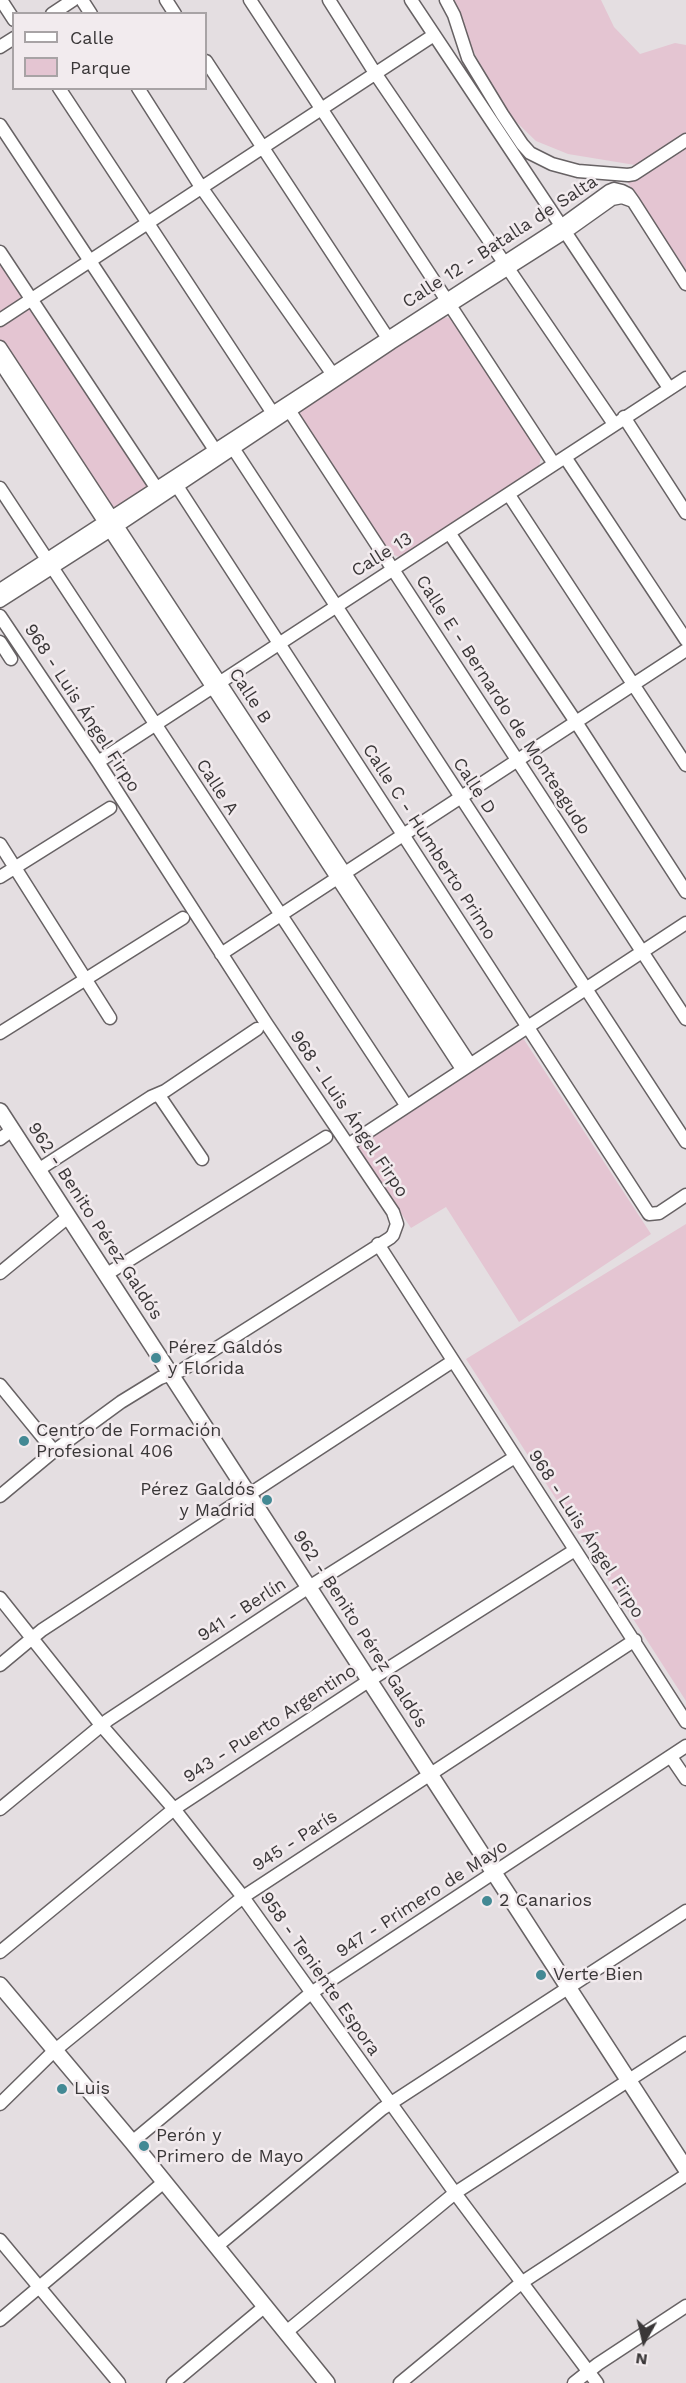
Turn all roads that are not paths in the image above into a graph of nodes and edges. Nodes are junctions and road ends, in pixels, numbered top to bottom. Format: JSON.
{"nodes":[{"id":1,"x":1,"y":0,"type":"edge"},
{"id":2,"x":73,"y":0,"type":"edge"},
{"id":3,"x":250,"y":0,"type":"edge"},
{"id":4,"x":329,"y":0,"type":"edge"},
{"id":5,"x":411,"y":0,"type":"edge"},
{"id":6,"x":446,"y":0,"type":"edge"},
{"id":7,"x":55,"y":12,"type":"edge"},
{"id":8,"x":12,"y":17,"type":"edge"},
{"id":9,"x":434,"y":35,"type":"junction"},
{"id":10,"x":207,"y":63,"type":"edge"},
{"id":11,"x":375,"y":73,"type":"junction"},
{"id":12,"x":59,"y":90,"type":"edge"},
{"id":13,"x":139,"y":90,"type":"edge"},
{"id":14,"x":322,"y":109,"type":"junction"},
{"id":15,"x":0,"y":125,"type":"edge"},
{"id":16,"x":686,"y":140,"type":"edge"},
{"id":17,"x":261,"y":147,"type":"junction"},
{"id":18,"x":201,"y":187,"type":"junction"},
{"id":19,"x":147,"y":223,"type":"junction"},
{"id":20,"x":564,"y":228,"type":"junction"},
{"id":21,"x":0,"y":252,"type":"edge"},
{"id":22,"x":88,"y":261,"type":"junction"},
{"id":23,"x":507,"y":264,"type":"junction"},
{"id":24,"x":686,"y":284,"type":"edge"},
{"id":25,"x":30,"y":300,"type":"junction"},
{"id":26,"x":447,"y":303,"type":"junction"},
{"id":27,"x":0,"y":320,"type":"edge"},
{"id":28,"x":389,"y":340,"type":"junction"},
{"id":29,"x":0,"y":347,"type":"edge"},
{"id":30,"x":0,"y":362,"type":"edge"},
{"id":31,"x":335,"y":377,"type":"junction"},
{"id":32,"x":685,"y":382,"type":"edge"},
{"id":33,"x":669,"y":388,"type":"junction"},
{"id":34,"x":289,"y":410,"type":"junction"},
{"id":35,"x":275,"y":415,"type":"junction"},
{"id":36,"x":619,"y":421,"type":"junction"},
{"id":37,"x":233,"y":448,"type":"junction"},
{"id":38,"x":217,"y":453,"type":"junction"},
{"id":39,"x":565,"y":457,"type":"junction"},
{"id":40,"x":554,"y":464,"type":"junction"},
{"id":41,"x":177,"y":486,"type":"junction"},
{"id":42,"x":0,"y":488,"type":"edge"},
{"id":43,"x":159,"y":492,"type":"junction"},
{"id":44,"x":509,"y":495,"type":"junction"},
{"id":45,"x":686,"y":513,"type":"edge"},
{"id":46,"x":111,"y":524,"type":"junction"},
{"id":47,"x":450,"y":534,"type":"junction"},
{"id":48,"x":50,"y":564,"type":"junction"},
{"id":49,"x":394,"y":570,"type":"junction"},
{"id":50,"x":0,"y":590,"type":"edge"},
{"id":51,"x":0,"y":601,"type":"edge"},
{"id":52,"x":335,"y":606,"type":"junction"},
{"id":53,"x":0,"y":616,"type":"edge"},
{"id":54,"x":686,"y":640,"type":"edge"},
{"id":55,"x":0,"y":642,"type":"edge"},
{"id":56,"x":279,"y":643,"type":"junction"},
{"id":57,"x":686,"y":650,"type":"edge"},
{"id":58,"x":8,"y":661,"type":"edge"},
{"id":59,"x":216,"y":685,"type":"junction"},
{"id":60,"x":633,"y":685,"type":"junction"},
{"id":61,"x":576,"y":722,"type":"junction"},
{"id":62,"x":155,"y":725,"type":"junction"},
{"id":63,"x":518,"y":760,"type":"junction"},
{"id":64,"x":98,"y":762,"type":"junction"},
{"id":65,"x":686,"y":765,"type":"edge"},
{"id":66,"x":461,"y":799,"type":"junction"},
{"id":67,"x":110,"y":808,"type":"dead end"},
{"id":68,"x":404,"y":836,"type":"junction"},
{"id":69,"x":0,"y":844,"type":"edge"},
{"id":70,"x":14,"y":867,"type":"junction"},
{"id":71,"x":0,"y":877,"type":"edge"},
{"id":72,"x":341,"y":877,"type":"junction"},
{"id":73,"x":686,"y":892,"type":"edge"},
{"id":74,"x":281,"y":916,"type":"junction"},
{"id":75,"x":183,"y":918,"type":"dead end"},
{"id":76,"x":686,"y":923,"type":"edge"},
{"id":77,"x":642,"y":952,"type":"junction"},
{"id":78,"x":221,"y":954,"type":"junction"},
{"id":79,"x":85,"y":979,"type":"junction"},
{"id":80,"x":585,"y":990,"type":"junction"},
{"id":81,"x":110,"y":1018,"type":"dead end"},
{"id":82,"x":686,"y":1019,"type":"edge"},
{"id":83,"x":528,"y":1027,"type":"junction"},
{"id":84,"x":257,"y":1029,"type":"dead end"},
{"id":85,"x":0,"y":1033,"type":"edge"},
{"id":86,"x":466,"y":1066,"type":"junction"},
{"id":87,"x":158,"y":1094,"type":"junction"},
{"id":88,"x":406,"y":1105,"type":"junction"},
{"id":89,"x":0,"y":1111,"type":"edge"},
{"id":90,"x":6,"y":1134,"type":"edge"},
{"id":91,"x":326,"y":1137,"type":"dead end"},
{"id":92,"x":686,"y":1142,"type":"edge"},
{"id":93,"x":348,"y":1145,"type":"junction"},
{"id":94,"x":202,"y":1159,"type":"dead end"},
{"id":95,"x":38,"y":1170,"type":"junction"},
{"id":96,"x":686,"y":1195,"type":"edge"},
{"id":97,"x":68,"y":1217,"type":"junction"},
{"id":98,"x":378,"y":1244,"type":"junction"},
{"id":99,"x":0,"y":1273,"type":"edge"},
{"id":100,"x":106,"y":1274,"type":"junction"},
{"id":101,"x":453,"y":1361,"type":"junction"},
{"id":102,"x":171,"y":1374,"type":"junction"},
{"id":103,"x":0,"y":1385,"type":"edge"},
{"id":104,"x":54,"y":1451,"type":"junction"},
{"id":105,"x":515,"y":1457,"type":"junction"},
{"id":106,"x":248,"y":1493,"type":"junction"},
{"id":107,"x":0,"y":1496,"type":"edge"},
{"id":108,"x":575,"y":1550,"type":"junction"},
{"id":109,"x":309,"y":1587,"type":"junction"},
{"id":110,"x":0,"y":1598,"type":"edge"},
{"id":111,"x":32,"y":1638,"type":"junction"},
{"id":112,"x":635,"y":1640,"type":"junction"},
{"id":113,"x":0,"y":1665,"type":"edge"},
{"id":114,"x":370,"y":1680,"type":"junction"},
{"id":115,"x":686,"y":1722,"type":"edge"},
{"id":116,"x":101,"y":1725,"type":"junction"},
{"id":117,"x":686,"y":1746,"type":"edge"},
{"id":118,"x":671,"y":1757,"type":"junction"},
{"id":119,"x":431,"y":1774,"type":"junction"},
{"id":120,"x":686,"y":1779,"type":"edge"},
{"id":121,"x":0,"y":1809,"type":"edge"},
{"id":122,"x":174,"y":1809,"type":"junction"},
{"id":123,"x":495,"y":1872,"type":"junction"},
{"id":124,"x":243,"y":1897,"type":"junction"},
{"id":125,"x":686,"y":1911,"type":"edge"},
{"id":126,"x":0,"y":1952,"type":"edge"},
{"id":127,"x":0,"y":1985,"type":"edge"},
{"id":128,"x":569,"y":1988,"type":"junction"},
{"id":129,"x":311,"y":1993,"type":"junction"},
{"id":130,"x":686,"y":2043,"type":"edge"},
{"id":131,"x":54,"y":2051,"type":"junction"},
{"id":132,"x":628,"y":2080,"type":"junction"},
{"id":133,"x":0,"y":2104,"type":"edge"},
{"id":134,"x":390,"y":2104,"type":"junction"},
{"id":135,"x":132,"y":2142,"type":"junction"},
{"id":136,"x":686,"y":2169,"type":"edge"},
{"id":137,"x":686,"y":2175,"type":"edge"},
{"id":138,"x":164,"y":2182,"type":"junction"},
{"id":139,"x":455,"y":2193,"type":"junction"},
{"id":140,"x":0,"y":2240,"type":"edge"},
{"id":141,"x":216,"y":2247,"type":"junction"},
{"id":142,"x":521,"y":2283,"type":"junction"},
{"id":143,"x":39,"y":2288,"type":"junction"},
{"id":144,"x":686,"y":2306,"type":"edge"},
{"id":145,"x":264,"y":2307,"type":"junction"},
{"id":146,"x":0,"y":2320,"type":"edge"},
{"id":147,"x":285,"y":2333,"type":"junction"},
{"id":148,"x":588,"y":2372,"type":"junction"},
{"id":149,"x":118,"y":2383,"type":"edge"},
{"id":150,"x":173,"y":2383,"type":"edge"},
{"id":151,"x":327,"y":2383,"type":"edge"},
{"id":152,"x":400,"y":2383,"type":"edge"},
{"id":153,"x":574,"y":2383,"type":"edge"},
{"id":154,"x":597,"y":2383,"type":"edge"}],
"edges":[{"from":1,"to":8,"type":"street"},
{"from":2,"to":7,"type":"street"},
{"from":3,"to":14,"type":"street"},
{"from":4,"to":11,"type":"street"},
{"from":5,"to":9,"type":"street"},
{"from":6,"to":16,"type":"street"},
{"from":9,"to":11,"type":"street"},
{"from":9,"to":20,"type":"street"},
{"from":10,"to":17,"type":"street"},
{"from":11,"to":14,"type":"street"},
{"from":11,"to":23,"type":"street"},
{"from":12,"to":19,"type":"street"},
{"from":13,"to":18,"type":"street"},
{"from":14,"to":17,"type":"street"},
{"from":14,"to":26,"type":"street"},
{"from":15,"to":22,"type":"street"},
{"from":17,"to":18,"type":"street"},
{"from":17,"to":28,"type":"street"},
{"from":18,"to":19,"type":"street"},
{"from":18,"to":31,"type":"street"},
{"from":19,"to":22,"type":"street"},
{"from":19,"to":35,"type":"street"},
{"from":20,"to":23,"type":"street","name":"Calle 12 - Batalla de Salta"},
{"from":20,"to":24,"type":"street","name":"Calle 12 - Batalla de Salta"},
{"from":20,"to":33,"type":"street"},
{"from":21,"to":25,"type":"street"},
{"from":22,"to":25,"type":"street"},
{"from":22,"to":38,"type":"street"},
{"from":23,"to":26,"type":"street","name":"Calle 12 - Batalla de Salta"},
{"from":23,"to":36,"type":"street"},
{"from":25,"to":27,"type":"street"},
{"from":25,"to":43,"type":"street"},
{"from":26,"to":28,"type":"street","name":"Calle 12 - Batalla de Salta"},
{"from":26,"to":40,"type":"street"},
{"from":28,"to":31,"type":"street","name":"Calle 12 - Batalla de Salta"},
{"from":29,"to":46,"type":"street","name":"Calle B"},
{"from":30,"to":46,"type":"street","name":"Calle B"},
{"from":31,"to":34,"type":"street","name":"Calle 12 - Batalla de Salta"},
{"from":31,"to":35,"type":"street","name":"Calle 12 - Batalla de Salta"},
{"from":32,"to":33,"type":"street","name":"Calle 13"},
{"from":33,"to":36,"type":"street","name":"Calle 13"},
{"from":34,"to":35,"type":"street","name":"Calle 12 - Batalla de Salta"},
{"from":34,"to":49,"type":"street","name":"Calle E - Bernardo de Monteagudo"},
{"from":35,"to":37,"type":"street","name":"Calle 12 - Batalla de Salta"},
{"from":35,"to":38,"type":"street","name":"Calle 12 - Batalla de Salta"},
{"from":36,"to":39,"type":"street","name":"Calle 13"},
{"from":36,"to":45,"type":"street"},
{"from":37,"to":38,"type":"street","name":"Calle 12 - Batalla de Salta"},
{"from":37,"to":52,"type":"street","name":"Calle D"},
{"from":38,"to":41,"type":"street","name":"Calle 12 - Batalla de Salta"},
{"from":38,"to":43,"type":"street","name":"Calle 12 - Batalla de Salta"},
{"from":39,"to":40,"type":"street","name":"Calle 13"},
{"from":39,"to":54,"type":"street"},
{"from":40,"to":44,"type":"street","name":"Calle 13"},
{"from":41,"to":43,"type":"street","name":"Calle 12 - Batalla de Salta"},
{"from":41,"to":56,"type":"street","name":"Calle C - Humberto Primo"},
{"from":42,"to":48,"type":"street","name":"Calle A"},
{"from":43,"to":46,"type":"street","name":"Calle 12 - Batalla de Salta"},
{"from":44,"to":47,"type":"street","name":"Calle 13"},
{"from":44,"to":60,"type":"street"},
{"from":46,"to":48,"type":"street","name":"Calle 12 - Batalla de Salta"},
{"from":46,"to":59,"type":"street","name":"Calle B"},
{"from":47,"to":49,"type":"street","name":"Calle 13"},
{"from":47,"to":61,"type":"street"},
{"from":48,"to":50,"type":"street"},
{"from":48,"to":51,"type":"street"},
{"from":48,"to":62,"type":"street","name":"Calle A"},
{"from":49,"to":52,"type":"street","name":"Calle 13"},
{"from":49,"to":63,"type":"street","name":"Calle E - Bernardo de Monteagudo"},
{"from":52,"to":56,"type":"street","name":"Calle 13"},
{"from":52,"to":66,"type":"street","name":"Calle D"},
{"from":53,"to":64,"type":"street","name":"968 - Luis Ángel Firpo"},
{"from":55,"to":58,"type":"street"},
{"from":56,"to":59,"type":"street","name":"Calle 13"},
{"from":56,"to":68,"type":"street","name":"Calle C - Humberto Primo"},
{"from":57,"to":60,"type":"street"},
{"from":59,"to":62,"type":"street","name":"Calle 13"},
{"from":59,"to":72,"type":"street","name":"Calle B"},
{"from":60,"to":61,"type":"street"},
{"from":60,"to":65,"type":"street"},
{"from":61,"to":63,"type":"street"},
{"from":61,"to":73,"type":"street"},
{"from":62,"to":64,"type":"street","name":"Calle 13"},
{"from":62,"to":74,"type":"street","name":"Calle A"},
{"from":63,"to":66,"type":"street"},
{"from":63,"to":77,"type":"street","name":"Calle E - Bernardo de Monteagudo"},
{"from":64,"to":78,"type":"street","name":"968 - Luis Ángel Firpo"},
{"from":66,"to":68,"type":"street"},
{"from":66,"to":80,"type":"street","name":"Calle D"},
{"from":67,"to":70,"type":"street"},
{"from":68,"to":72,"type":"street"},
{"from":68,"to":83,"type":"street","name":"Calle C - Humberto Primo"},
{"from":69,"to":70,"type":"street"},
{"from":70,"to":71,"type":"street"},
{"from":70,"to":79,"type":"street"},
{"from":72,"to":74,"type":"street"},
{"from":72,"to":86,"type":"street","name":"Calle B"},
{"from":74,"to":78,"type":"street"},
{"from":74,"to":88,"type":"street","name":"Calle A"},
{"from":75,"to":79,"type":"street"},
{"from":76,"to":77,"type":"street"},
{"from":77,"to":80,"type":"street"},
{"from":77,"to":82,"type":"street","name":"Calle E - Bernardo de Monteagudo"},
{"from":78,"to":93,"type":"street","name":"968 - Luis Ángel Firpo"},
{"from":79,"to":81,"type":"street"},
{"from":79,"to":85,"type":"street"},
{"from":80,"to":83,"type":"street"},
{"from":80,"to":92,"type":"street","name":"Calle D"},
{"from":83,"to":86,"type":"street"},
{"from":83,"to":96,"type":"street","name":"Calle C - Humberto Primo"},
{"from":84,"to":87,"type":"street"},
{"from":86,"to":88,"type":"street"},
{"from":87,"to":94,"type":"street"},
{"from":87,"to":95,"type":"street"},
{"from":88,"to":93,"type":"street"},
{"from":89,"to":90,"type":"main road","name":"962 - Benito Pérez Galdós"},
{"from":90,"to":95,"type":"main road","name":"962 - Benito Pérez Galdós"},
{"from":91,"to":100,"type":"street"},
{"from":93,"to":98,"type":"street","name":"968 - Luis Ángel Firpo"},
{"from":95,"to":97,"type":"main road","name":"962 - Benito Pérez Galdós"},
{"from":97,"to":99,"type":"street"},
{"from":97,"to":100,"type":"main road","name":"962 - Benito Pérez Galdós"},
{"from":98,"to":101,"type":"street","name":"968 - Luis Ángel Firpo"},
{"from":98,"to":102,"type":"street"},
{"from":100,"to":102,"type":"main road","name":"962 - Benito Pérez Galdós"},
{"from":101,"to":105,"type":"street","name":"968 - Luis Ángel Firpo"},
{"from":101,"to":106,"type":"street"},
{"from":102,"to":104,"type":"street"},
{"from":102,"to":106,"type":"main road","name":"962 - Benito Pérez Galdós"},
{"from":103,"to":104,"type":"street"},
{"from":104,"to":107,"type":"street"},
{"from":105,"to":108,"type":"street","name":"968 - Luis Ángel Firpo"},
{"from":105,"to":109,"type":"street","name":"941 - Berlín"},
{"from":106,"to":109,"type":"main road","name":"962 - Benito Pérez Galdós"},
{"from":106,"to":111,"type":"street"},
{"from":108,"to":112,"type":"street","name":"968 - Luis Ángel Firpo"},
{"from":108,"to":114,"type":"street","name":"943 - Puerto Argentino"},
{"from":109,"to":114,"type":"main road","name":"962 - Benito Pérez Galdós"},
{"from":109,"to":116,"type":"street","name":"941 - Berlín"},
{"from":110,"to":111,"type":"street","name":"958 - Teniente Espora"},
{"from":111,"to":113,"type":"street"},
{"from":111,"to":116,"type":"street","name":"958 - Teniente Espora"},
{"from":112,"to":115,"type":"street","name":"968 - Luis Ángel Firpo"},
{"from":112,"to":119,"type":"street","name":"945 - París"},
{"from":114,"to":119,"type":"main road","name":"962 - Benito Pérez Galdós"},
{"from":114,"to":122,"type":"street","name":"943 - Puerto Argentino"},
{"from":116,"to":121,"type":"street","name":"941 - Berlín"},
{"from":116,"to":122,"type":"street","name":"958 - Teniente Espora"},
{"from":117,"to":118,"type":"street","name":"947 - Primero de Mayo"},
{"from":118,"to":120,"type":"street"},
{"from":118,"to":123,"type":"street","name":"947 - Primero de Mayo"},
{"from":119,"to":123,"type":"main road","name":"962 - Benito Pérez Galdós"},
{"from":119,"to":124,"type":"street","name":"945 - París"},
{"from":122,"to":124,"type":"street","name":"958 - Teniente Espora"},
{"from":122,"to":126,"type":"street","name":"943 - Puerto Argentino"},
{"from":123,"to":128,"type":"main road","name":"962 - Benito Pérez Galdós"},
{"from":123,"to":129,"type":"street","name":"947 - Primero de Mayo"},
{"from":124,"to":129,"type":"street","name":"958 - Teniente Espora"},
{"from":124,"to":131,"type":"street","name":"945 - París"},
{"from":125,"to":128,"type":"street"},
{"from":127,"to":131,"type":"main road"},
{"from":128,"to":132,"type":"main road","name":"962 - Benito Pérez Galdós"},
{"from":128,"to":134,"type":"street"},
{"from":129,"to":134,"type":"street","name":"958 - Teniente Espora"},
{"from":129,"to":135,"type":"street","name":"947 - Primero de Mayo"},
{"from":130,"to":132,"type":"street"},
{"from":131,"to":133,"type":"street","name":"945 - París"},
{"from":131,"to":135,"type":"main road"},
{"from":132,"to":136,"type":"main road","name":"962 - Benito Pérez Galdós"},
{"from":132,"to":139,"type":"street"},
{"from":134,"to":139,"type":"street","name":"958 - Teniente Espora"},
{"from":134,"to":141,"type":"street"},
{"from":135,"to":138,"type":"main road"},
{"from":137,"to":142,"type":"street"},
{"from":138,"to":141,"type":"main road"},
{"from":138,"to":143,"type":"street"},
{"from":139,"to":142,"type":"street","name":"958 - Teniente Espora"},
{"from":139,"to":147,"type":"street"},
{"from":140,"to":143,"type":"street"},
{"from":141,"to":145,"type":"main road"},
{"from":142,"to":148,"type":"street","name":"958 - Teniente Espora"},
{"from":142,"to":152,"type":"street"},
{"from":143,"to":146,"type":"street"},
{"from":143,"to":149,"type":"street"},
{"from":144,"to":148,"type":"street"},
{"from":145,"to":147,"type":"main road"},
{"from":145,"to":150,"type":"street"},
{"from":147,"to":151,"type":"main road"},
{"from":148,"to":153,"type":"street"},
{"from":148,"to":154,"type":"street","name":"958 - Teniente Espora"}]}
